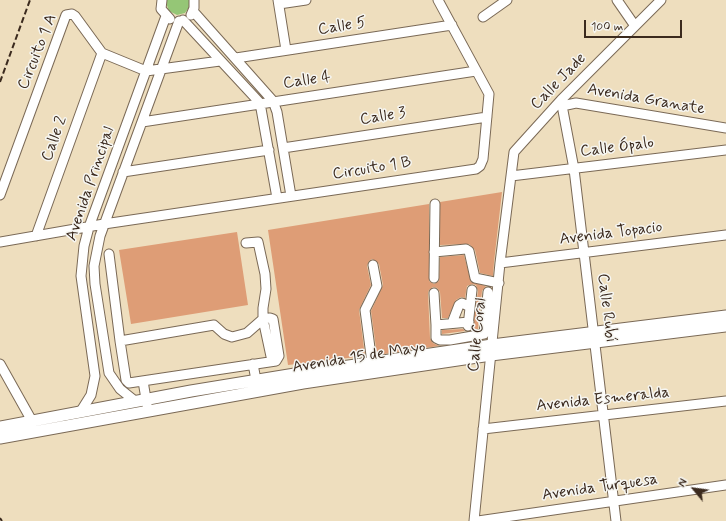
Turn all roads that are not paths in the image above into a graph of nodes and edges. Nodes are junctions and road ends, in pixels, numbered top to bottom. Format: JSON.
{"nodes":[{"id":1,"x":162,"y":0,"type":"edge"},
{"id":2,"x":194,"y":0,"type":"edge"},
{"id":3,"x":306,"y":0,"type":"edge"},
{"id":4,"x":438,"y":0,"type":"edge"},
{"id":5,"x":507,"y":0,"type":"edge"},
{"id":6,"x":617,"y":0,"type":"edge"},
{"id":7,"x":660,"y":0,"type":"edge"},
{"id":8,"x":279,"y":2,"type":"edge"},
{"id":9,"x":193,"y":11,"type":"junction"},
{"id":10,"x":166,"y":16,"type":"junction"},
{"id":11,"x":483,"y":16,"type":"dead end"},
{"id":12,"x":181,"y":21,"type":"junction"},
{"id":13,"x":452,"y":25,"type":"junction"},
{"id":14,"x":635,"y":26,"type":"junction"},
{"id":15,"x":286,"y":50,"type":"junction"},
{"id":16,"x":102,"y":53,"type":"junction"},
{"id":17,"x":236,"y":58,"type":"junction"},
{"id":18,"x":220,"y":61,"type":"junction"},
{"id":19,"x":160,"y":70,"type":"junction"},
{"id":20,"x":146,"y":71,"type":"junction"},
{"id":21,"x":476,"y":71,"type":"junction"},
{"id":22,"x":273,"y":101,"type":"junction"},
{"id":23,"x":260,"y":103,"type":"junction"},
{"id":24,"x":561,"y":103,"type":"junction"},
{"id":25,"x":487,"y":117,"type":"junction"},
{"id":26,"x":142,"y":122,"type":"junction"},
{"id":27,"x":726,"y":128,"type":"edge"},
{"id":28,"x":283,"y":148,"type":"junction"},
{"id":29,"x":269,"y":150,"type":"junction"},
{"id":30,"x":726,"y":150,"type":"edge"},
{"id":31,"x":514,"y":152,"type":"joint"},
{"id":32,"x":574,"y":168,"type":"junction"},
{"id":33,"x":124,"y":172,"type":"junction"},
{"id":34,"x":511,"y":176,"type":"junction"},
{"id":35,"x":0,"y":194,"type":"edge"},
{"id":36,"x":291,"y":196,"type":"junction"},
{"id":37,"x":277,"y":198,"type":"junction"},
{"id":38,"x":435,"y":204,"type":"dead end"},
{"id":39,"x":104,"y":224,"type":"junction"},
{"id":40,"x":90,"y":227,"type":"junction"},
{"id":41,"x":726,"y":234,"type":"edge"},
{"id":42,"x":36,"y":236,"type":"junction"},
{"id":43,"x":0,"y":242,"type":"edge"},
{"id":44,"x":246,"y":243,"type":"dead end"},
{"id":45,"x":434,"y":252,"type":"junction"},
{"id":46,"x":584,"y":252,"type":"junction"},
{"id":47,"x":109,"y":254,"type":"dead end"},
{"id":48,"x":500,"y":263,"type":"junction"},
{"id":49,"x":373,"y":265,"type":"dead end"},
{"id":50,"x":434,"y":278,"type":"dead end"},
{"id":51,"x":499,"y":283,"type":"junction"},
{"id":52,"x":472,"y":290,"type":"dead end"},
{"id":53,"x":488,"y":292,"type":"dead end"},
{"id":54,"x":434,"y":293,"type":"dead end"},
{"id":55,"x":470,"y":307,"type":"junction"},
{"id":56,"x":726,"y":316,"type":"edge"},
{"id":57,"x":263,"y":319,"type":"junction"},
{"id":58,"x":469,"y":322,"type":"junction"},
{"id":59,"x":452,"y":323,"type":"junction"},
{"id":60,"x":436,"y":324,"type":"junction"},
{"id":61,"x":726,"y":326,"type":"edge"},
{"id":62,"x":468,"y":336,"type":"junction"},
{"id":63,"x":594,"y":337,"type":"junction"},
{"id":64,"x":120,"y":341,"type":"junction"},
{"id":65,"x":451,"y":346,"type":"junction"},
{"id":66,"x":466,"y":349,"type":"junction"},
{"id":67,"x":105,"y":350,"type":"junction"},
{"id":68,"x":491,"y":350,"type":"junction"},
{"id":69,"x":90,"y":352,"type":"junction"},
{"id":70,"x":372,"y":363,"type":"junction"},
{"id":71,"x":0,"y":364,"type":"edge"},
{"id":72,"x":253,"y":364,"type":"junction"},
{"id":73,"x":109,"y":373,"type":"junction"},
{"id":74,"x":95,"y":376,"type":"junction"},
{"id":75,"x":302,"y":378,"type":"junction"},
{"id":76,"x":256,"y":380,"type":"junction"},
{"id":77,"x":143,"y":381,"type":"junction"},
{"id":78,"x":146,"y":399,"type":"junction"},
{"id":79,"x":135,"y":401,"type":"junction"},
{"id":80,"x":726,"y":401,"type":"edge"},
{"id":81,"x":81,"y":411,"type":"junction"},
{"id":82,"x":149,"y":412,"type":"junction"},
{"id":83,"x":604,"y":415,"type":"junction"},
{"id":84,"x":32,"y":421,"type":"junction"},
{"id":85,"x":0,"y":427,"type":"edge"},
{"id":86,"x":483,"y":429,"type":"junction"},
{"id":87,"x":0,"y":438,"type":"edge"},
{"id":88,"x":726,"y":485,"type":"edge"},
{"id":89,"x":615,"y":502,"type":"junction"},
{"id":90,"x":474,"y":521,"type":"edge"},
{"id":91,"x":478,"y":521,"type":"edge"},
{"id":92,"x":616,"y":521,"type":"edge"}],
"edges":[{"from":1,"to":10,"type":"street"},
{"from":2,"to":9,"type":"street"},
{"from":3,"to":8,"type":"street"},
{"from":4,"to":13,"type":"street","name":"Circuito 1 B"},
{"from":5,"to":11,"type":"street"},
{"from":6,"to":14,"type":"street"},
{"from":7,"to":14,"type":"street","name":"Calle Jade"},
{"from":8,"to":15,"type":"street"},
{"from":9,"to":12,"type":"street"},
{"from":9,"to":17,"type":"street"},
{"from":10,"to":12,"type":"street"},
{"from":10,"to":20,"type":"street","name":"Avenida Principal"},
{"from":12,"to":18,"type":"street"},
{"from":12,"to":19,"type":"street","name":"Avenida Principal"},
{"from":13,"to":15,"type":"street","name":"Calle 5"},
{"from":13,"to":21,"type":"street","name":"Circuito 1 B"},
{"from":14,"to":24,"type":"street","name":"Calle Jade"},
{"from":15,"to":17,"type":"street","name":"Calle 5"},
{"from":16,"to":20,"type":"street"},
{"from":16,"to":35,"type":"street","name":"Circuito 1 A"},
{"from":16,"to":42,"type":"street","name":"Calle 2"},
{"from":17,"to":22,"type":"street"},
{"from":18,"to":19,"type":"street"},
{"from":18,"to":23,"type":"street"},
{"from":19,"to":20,"type":"street"},
{"from":19,"to":26,"type":"street","name":"Avenida Principal"},
{"from":20,"to":40,"type":"street","name":"Avenida Principal"},
{"from":21,"to":22,"type":"street","name":"Calle 4"},
{"from":21,"to":25,"type":"street","name":"Circuito 1 B"},
{"from":22,"to":23,"type":"street","name":"Calle 4"},
{"from":22,"to":28,"type":"street"},
{"from":23,"to":26,"type":"street","name":"Calle 4"},
{"from":23,"to":29,"type":"street"},
{"from":24,"to":27,"type":"street","name":"Avenida Granate"},
{"from":24,"to":31,"type":"street","name":"Calle Jade"},
{"from":24,"to":32,"type":"street","name":"Calle Rubí"},
{"from":25,"to":28,"type":"street","name":"Calle 3"},
{"from":25,"to":36,"type":"street","name":"Circuito 1 B"},
{"from":26,"to":33,"type":"street","name":"Avenida Principal"},
{"from":28,"to":36,"type":"street"},
{"from":29,"to":33,"type":"street"},
{"from":29,"to":37,"type":"street"},
{"from":30,"to":32,"type":"street","name":"Calle Ópalo"},
{"from":31,"to":34,"type":"street","name":"Calle Coral"},
{"from":32,"to":34,"type":"street","name":"Calle Ópalo"},
{"from":32,"to":46,"type":"street","name":"Calle Rubí"},
{"from":33,"to":39,"type":"street","name":"Avenida Principal"},
{"from":34,"to":48,"type":"street","name":"Calle Coral"},
{"from":36,"to":37,"type":"street","name":"Circuito 1 B"},
{"from":37,"to":39,"type":"street","name":"Circuito 1 B"},
{"from":38,"to":45,"type":"street"},
{"from":39,"to":40,"type":"street","name":"Circuito 1 B"},
{"from":39,"to":67,"type":"street","name":"Avenida Principal"},
{"from":40,"to":42,"type":"street"},
{"from":40,"to":69,"type":"street","name":"Avenida Principal"},
{"from":41,"to":46,"type":"street","name":"Avenida Topacio"},
{"from":42,"to":43,"type":"street"},
{"from":44,"to":57,"type":"street"},
{"from":45,"to":50,"type":"street"},
{"from":45,"to":51,"type":"street"},
{"from":46,"to":48,"type":"street","name":"Avenida Topacio"},
{"from":46,"to":63,"type":"street","name":"Calle Rubí"},
{"from":47,"to":64,"type":"street"},
{"from":48,"to":51,"type":"street","name":"Calle Coral"},
{"from":49,"to":70,"type":"street"},
{"from":51,"to":68,"type":"street","name":"Calle Coral"},
{"from":52,"to":55,"type":"street"},
{"from":53,"to":62,"type":"street"},
{"from":54,"to":60,"type":"street"},
{"from":55,"to":58,"type":"street"},
{"from":55,"to":59,"type":"street"},
{"from":56,"to":63,"type":"main road","name":"Avenida 15 de Mayo"},
{"from":57,"to":64,"type":"street"},
{"from":57,"to":72,"type":"street"},
{"from":58,"to":59,"type":"street"},
{"from":58,"to":62,"type":"street"},
{"from":59,"to":60,"type":"street"},
{"from":60,"to":65,"type":"street"},
{"from":61,"to":63,"type":"main road","name":"Avenida 15 de Mayo"},
{"from":62,"to":65,"type":"street"},
{"from":62,"to":66,"type":"street"},
{"from":63,"to":68,"type":"main road","name":"Avenida 15 de Mayo"},
{"from":63,"to":83,"type":"street","name":"Calle Rubí"},
{"from":64,"to":77,"type":"street"},
{"from":65,"to":66,"type":"main road","name":"Avenida 15 de Mayo"},
{"from":65,"to":70,"type":"main road","name":"Avenida 15 de Mayo"},
{"from":66,"to":68,"type":"main road","name":"Avenida 15 de Mayo"},
{"from":67,"to":69,"type":"street"},
{"from":67,"to":73,"type":"street","name":"Avenida Principal"},
{"from":68,"to":75,"type":"main road","name":"Avenida 15 de Mayo"},
{"from":68,"to":86,"type":"street","name":"Calle Coral"},
{"from":69,"to":74,"type":"street","name":"Avenida Principal"},
{"from":70,"to":75,"type":"main road","name":"Avenida 15 de Mayo"},
{"from":71,"to":84,"type":"street"},
{"from":72,"to":76,"type":"street"},
{"from":72,"to":77,"type":"street"},
{"from":73,"to":74,"type":"street"},
{"from":73,"to":79,"type":"street","name":"Avenida Principal"},
{"from":74,"to":81,"type":"street","name":"Avenida Principal"},
{"from":75,"to":76,"type":"main road","name":"Avenida 15 de Mayo"},
{"from":75,"to":82,"type":"main road","name":"Avenida 15 de Mayo"},
{"from":76,"to":78,"type":"main road","name":"Avenida 15 de Mayo"},
{"from":77,"to":78,"type":"street"},
{"from":78,"to":79,"type":"main road","name":"Avenida 15 de Mayo"},
{"from":78,"to":82,"type":"street"},
{"from":79,"to":81,"type":"main road","name":"Avenida 15 de Mayo"},
{"from":80,"to":83,"type":"street","name":"Avenida Esmeralda"},
{"from":81,"to":84,"type":"main road","name":"Avenida 15 de Mayo"},
{"from":82,"to":87,"type":"main road","name":"Avenida 15 de Mayo"},
{"from":83,"to":86,"type":"street","name":"Avenida Esmeralda"},
{"from":83,"to":89,"type":"street","name":"Calle Rubí"},
{"from":84,"to":85,"type":"main road","name":"Avenida 15 de Mayo"},
{"from":86,"to":90,"type":"street","name":"Calle Coral"},
{"from":88,"to":89,"type":"street","name":"Avenida Turquesa"},
{"from":89,"to":91,"type":"street","name":"Avenida Turquesa"},
{"from":89,"to":92,"type":"street","name":"Calle Rubí"}]}
